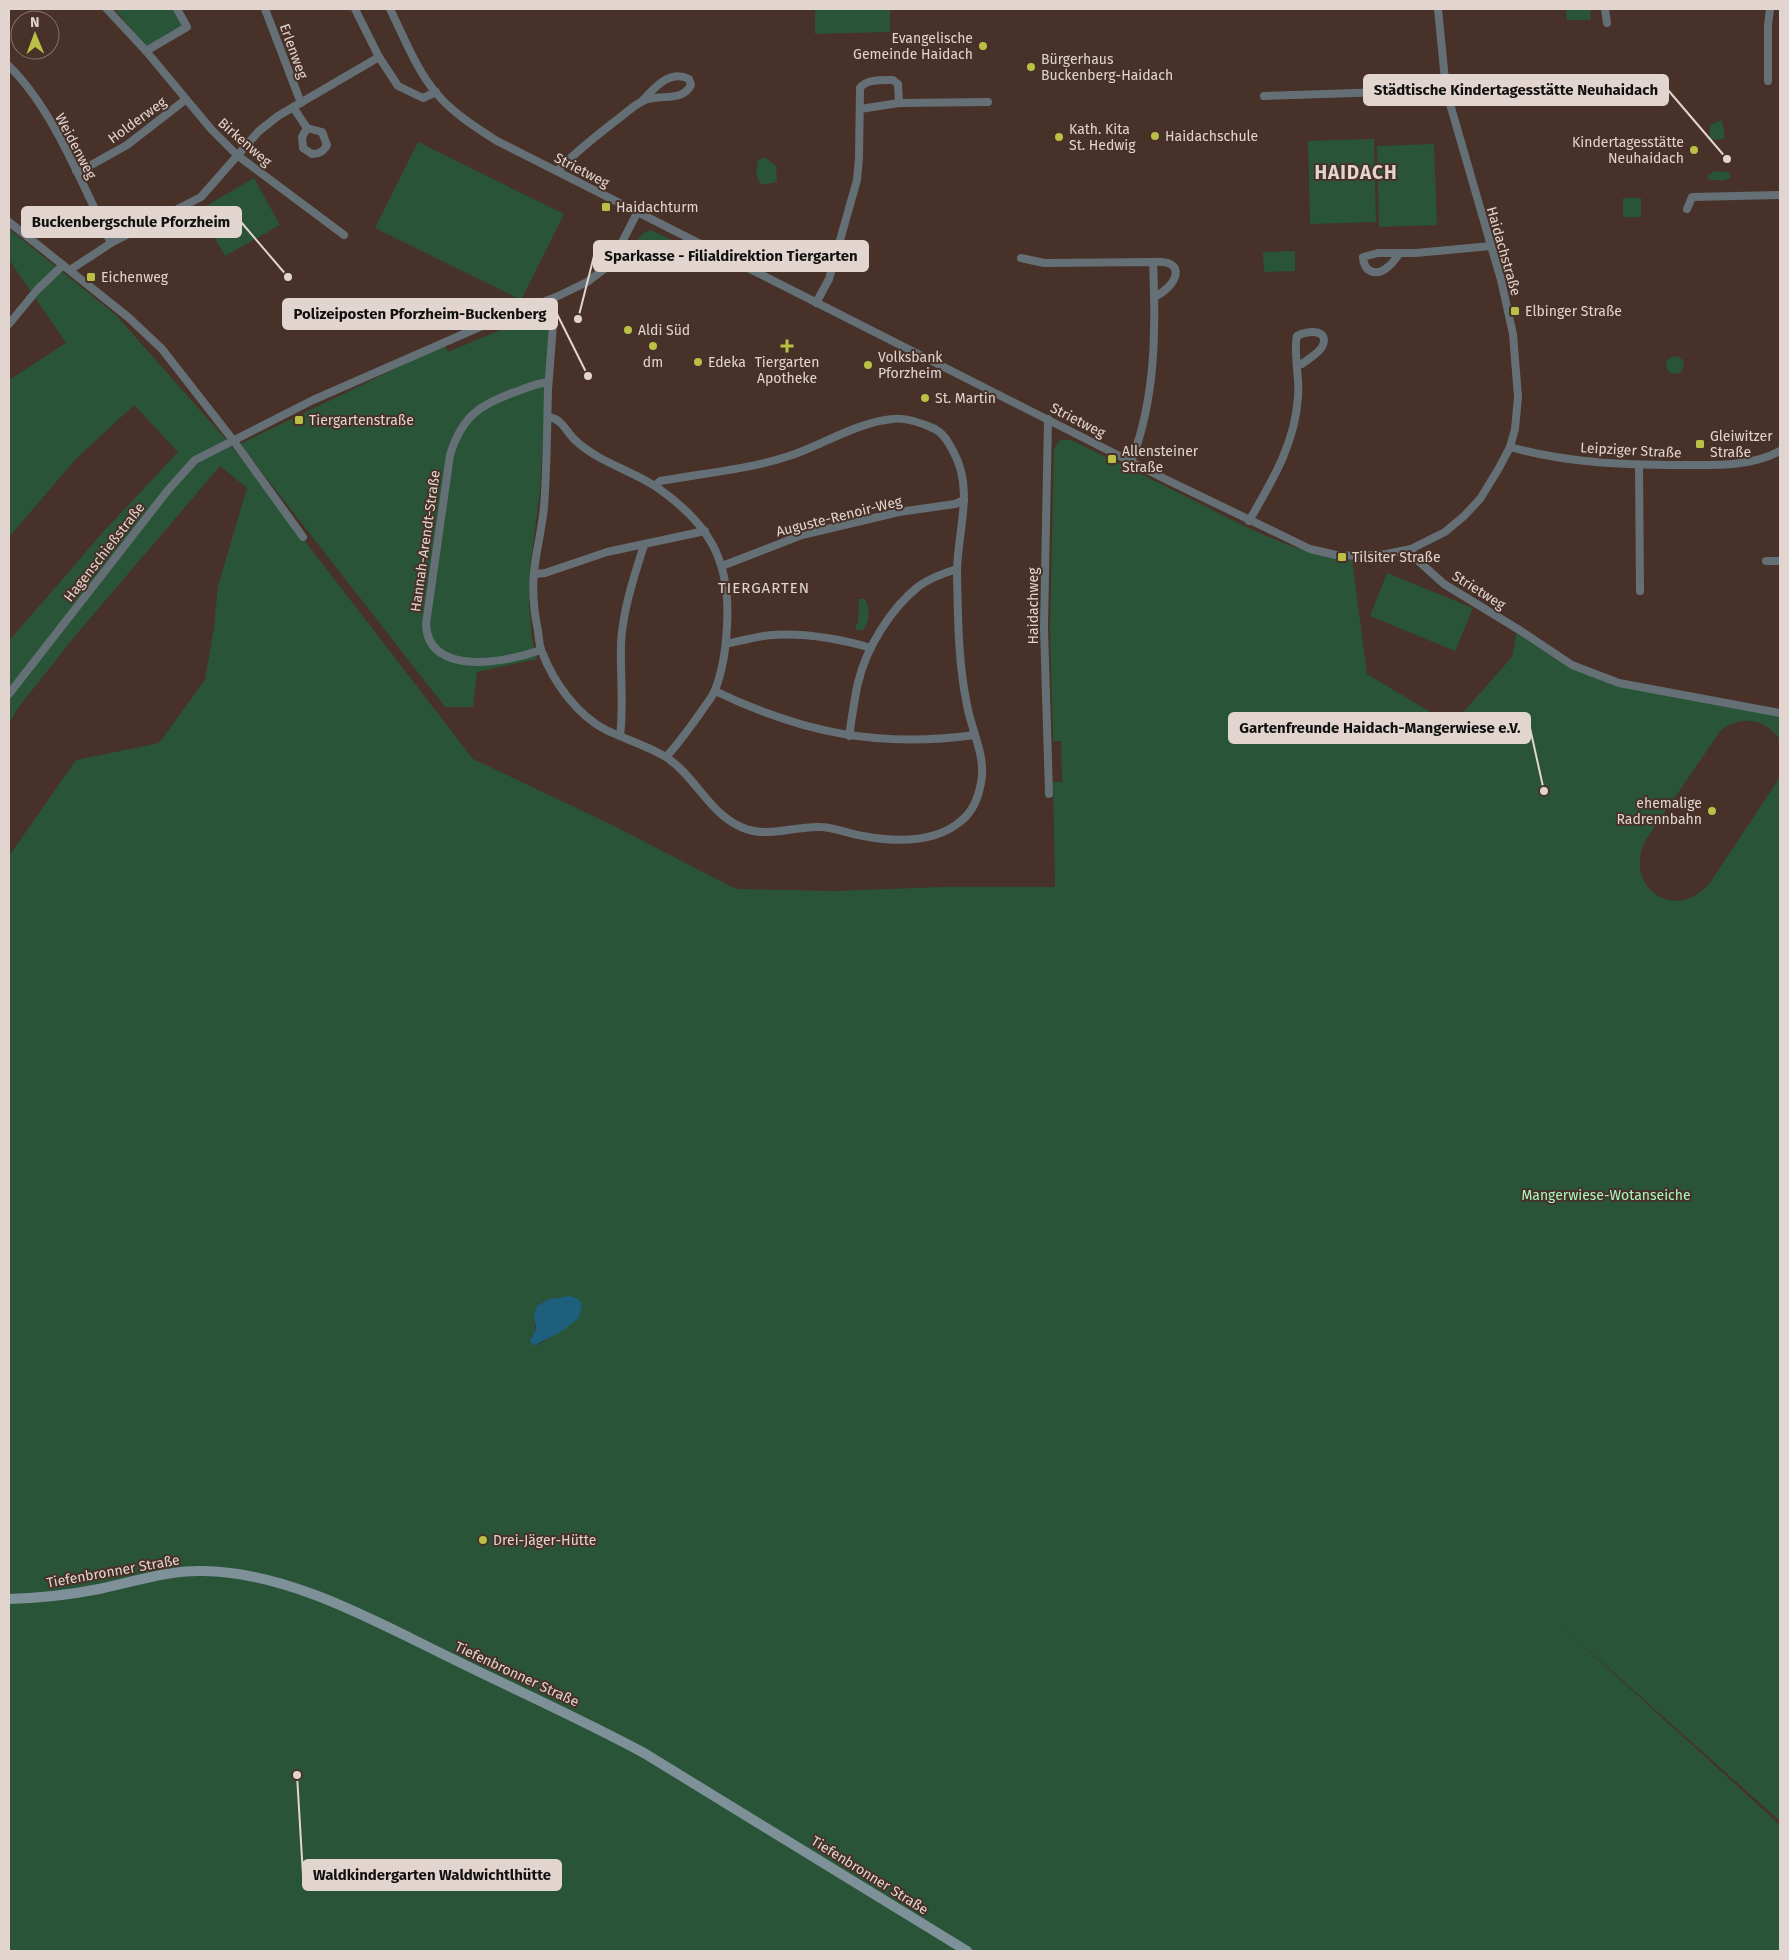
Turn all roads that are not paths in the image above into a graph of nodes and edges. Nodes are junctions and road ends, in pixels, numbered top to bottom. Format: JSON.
{"nodes":[{"id":1,"x":107,"y":9,"type":"edge"},
{"id":2,"x":176,"y":9,"type":"edge"},
{"id":3,"x":265,"y":9,"type":"edge"},
{"id":4,"x":355,"y":9,"type":"edge"},
{"id":5,"x":390,"y":9,"type":"edge"},
{"id":6,"x":1438,"y":9,"type":"edge"},
{"id":7,"x":1605,"y":9,"type":"edge"},
{"id":8,"x":1770,"y":9,"type":"edge"},
{"id":9,"x":1607,"y":22,"type":"dead end"},
{"id":10,"x":146,"y":51,"type":"junction"},
{"id":11,"x":379,"y":57,"type":"junction"},
{"id":12,"x":9,"y":66,"type":"edge"},
{"id":13,"x":1768,"y":81,"type":"dead end"},
{"id":14,"x":1446,"y":90,"type":"junction"},
{"id":15,"x":436,"y":92,"type":"junction"},
{"id":16,"x":1264,"y":96,"type":"dead end"},
{"id":17,"x":185,"y":100,"type":"junction"},
{"id":18,"x":642,"y":101,"type":"junction"},
{"id":19,"x":988,"y":102,"type":"dead end"},
{"id":20,"x":301,"y":103,"type":"junction"},
{"id":21,"x":899,"y":104,"type":"junction"},
{"id":22,"x":293,"y":107,"type":"junction"},
{"id":23,"x":860,"y":109,"type":"junction"},
{"id":24,"x":307,"y":128,"type":"dead end"},
{"id":25,"x":237,"y":155,"type":"junction"},
{"id":26,"x":76,"y":171,"type":"junction"},
{"id":27,"x":557,"y":171,"type":"junction"},
{"id":28,"x":1780,"y":195,"type":"edge"},
{"id":29,"x":1687,"y":209,"type":"dead end"},
{"id":30,"x":637,"y":213,"type":"junction"},
{"id":31,"x":9,"y":222,"type":"edge"},
{"id":32,"x":344,"y":235,"type":"dead end"},
{"id":33,"x":111,"y":243,"type":"junction"},
{"id":34,"x":1491,"y":246,"type":"junction"},
{"id":35,"x":1400,"y":253,"type":"dead end"},
{"id":36,"x":1021,"y":258,"type":"dead end"},
{"id":37,"x":1153,"y":262,"type":"junction"},
{"id":38,"x":66,"y":268,"type":"junction"},
{"id":39,"x":1154,"y":296,"type":"junction"},
{"id":40,"x":549,"y":300,"type":"junction"},
{"id":41,"x":816,"y":303,"type":"junction"},
{"id":42,"x":9,"y":324,"type":"edge"},
{"id":43,"x":1298,"y":364,"type":"junction"},
{"id":44,"x":548,"y":382,"type":"junction"},
{"id":45,"x":548,"y":417,"type":"junction"},
{"id":46,"x":1048,"y":419,"type":"junction"},
{"id":47,"x":233,"y":440,"type":"junction"},
{"id":48,"x":1510,"y":447,"type":"junction"},
{"id":49,"x":1780,"y":451,"type":"edge"},
{"id":50,"x":1131,"y":462,"type":"junction"},
{"id":51,"x":1639,"y":465,"type":"junction"},
{"id":52,"x":655,"y":486,"type":"junction"},
{"id":53,"x":964,"y":500,"type":"junction"},
{"id":54,"x":1249,"y":521,"type":"junction"},
{"id":55,"x":705,"y":531,"type":"junction"},
{"id":56,"x":303,"y":537,"type":"dead end"},
{"id":57,"x":644,"y":545,"type":"junction"},
{"id":58,"x":1411,"y":549,"type":"junction"},
{"id":59,"x":1766,"y":561,"type":"dead end"},
{"id":60,"x":1780,"y":561,"type":"edge"},
{"id":61,"x":722,"y":566,"type":"junction"},
{"id":62,"x":957,"y":569,"type":"junction"},
{"id":63,"x":534,"y":574,"type":"junction"},
{"id":64,"x":1640,"y":591,"type":"dead end"},
{"id":65,"x":726,"y":644,"type":"junction"},
{"id":66,"x":872,"y":648,"type":"junction"},
{"id":67,"x":541,"y":650,"type":"junction"},
{"id":68,"x":715,"y":691,"type":"junction"},
{"id":69,"x":9,"y":694,"type":"edge"},
{"id":70,"x":1780,"y":713,"type":"edge"},
{"id":71,"x":975,"y":735,"type":"junction"},
{"id":72,"x":620,"y":736,"type":"junction"},
{"id":73,"x":849,"y":736,"type":"junction"},
{"id":74,"x":666,"y":757,"type":"junction"},
{"id":75,"x":1049,"y":794,"type":"dead end"},
{"id":76,"x":9,"y":1599,"type":"edge"},
{"id":77,"x":967,"y":1951,"type":"edge"}],
"edges":[{"from":1,"to":10,"type":"street","name":"Birkenweg"},
{"from":2,"to":10,"type":"street"},
{"from":3,"to":20,"type":"street","name":"Erlenweg"},
{"from":4,"to":11,"type":"street"},
{"from":5,"to":15,"type":"street","name":"Strietweg"},
{"from":6,"to":14,"type":"street","name":"Haidachstraße"},
{"from":7,"to":9,"type":"street"},
{"from":8,"to":13,"type":"street"},
{"from":10,"to":17,"type":"street","name":"Birkenweg"},
{"from":11,"to":15,"type":"street"},
{"from":11,"to":20,"type":"street"},
{"from":12,"to":26,"type":"street","name":"Weidenweg"},
{"from":14,"to":16,"type":"street"},
{"from":14,"to":34,"type":"street","name":"Haidachstraße"},
{"from":15,"to":27,"type":"street","name":"Strietweg"},
{"from":17,"to":25,"type":"street","name":"Birkenweg"},
{"from":17,"to":26,"type":"street","name":"Holderweg"},
{"from":18,"to":18,"type":"street"},
{"from":18,"to":27,"type":"street"},
{"from":19,"to":21,"type":"street"},
{"from":20,"to":22,"type":"street"},
{"from":21,"to":23,"type":"street"},
{"from":21,"to":23,"type":"street"},
{"from":22,"to":24,"type":"street"},
{"from":22,"to":25,"type":"street"},
{"from":23,"to":41,"type":"street"},
{"from":25,"to":32,"type":"street","name":"Birkenweg"},
{"from":25,"to":33,"type":"street"},
{"from":26,"to":33,"type":"street","name":"Weidenweg"},
{"from":27,"to":30,"type":"street","name":"Strietweg"},
{"from":28,"to":29,"type":"street"},
{"from":30,"to":40,"type":"street","name":"Hagenschießstraße"},
{"from":30,"to":41,"type":"street","name":"Strietweg"},
{"from":31,"to":38,"type":"street"},
{"from":33,"to":38,"type":"street"},
{"from":34,"to":35,"type":"street"},
{"from":34,"to":48,"type":"street","name":"Haidachstraße"},
{"from":36,"to":37,"type":"street"},
{"from":37,"to":39,"type":"street"},
{"from":37,"to":39,"type":"street"},
{"from":38,"to":42,"type":"street"},
{"from":38,"to":47,"type":"street"},
{"from":39,"to":50,"type":"street"},
{"from":40,"to":44,"type":"street"},
{"from":40,"to":47,"type":"street","name":"Hagenschießstraße"},
{"from":41,"to":46,"type":"street","name":"Strietweg"},
{"from":43,"to":43,"type":"street"},
{"from":43,"to":54,"type":"street"},
{"from":44,"to":45,"type":"street"},
{"from":44,"to":67,"type":"street","name":"Hannah-Arendt-Straße"},
{"from":45,"to":52,"type":"street"},
{"from":45,"to":63,"type":"street"},
{"from":46,"to":50,"type":"street","name":"Strietweg"},
{"from":46,"to":75,"type":"street","name":"Haidachweg"},
{"from":47,"to":56,"type":"street"},
{"from":47,"to":69,"type":"street","name":"Hagenschießstraße"},
{"from":48,"to":51,"type":"street","name":"Leipziger Straße"},
{"from":48,"to":58,"type":"street","name":"Haidachstraße"},
{"from":49,"to":51,"type":"street","name":"Leipziger Straße"},
{"from":50,"to":54,"type":"street","name":"Strietweg"},
{"from":51,"to":64,"type":"street"},
{"from":52,"to":53,"type":"street"},
{"from":52,"to":55,"type":"street"},
{"from":53,"to":61,"type":"street","name":"Auguste-Renoir-Weg"},
{"from":53,"to":62,"type":"street"},
{"from":54,"to":58,"type":"street","name":"Strietweg"},
{"from":55,"to":57,"type":"street"},
{"from":55,"to":61,"type":"street"},
{"from":57,"to":63,"type":"street"},
{"from":57,"to":72,"type":"street"},
{"from":58,"to":70,"type":"street","name":"Strietweg"},
{"from":59,"to":60,"type":"street"},
{"from":61,"to":65,"type":"street"},
{"from":62,"to":66,"type":"street"},
{"from":62,"to":71,"type":"street"},
{"from":63,"to":67,"type":"street"},
{"from":65,"to":66,"type":"street"},
{"from":65,"to":68,"type":"street"},
{"from":66,"to":73,"type":"street"},
{"from":67,"to":72,"type":"street"},
{"from":68,"to":73,"type":"street"},
{"from":68,"to":74,"type":"street"},
{"from":71,"to":73,"type":"street"},
{"from":71,"to":74,"type":"street"},
{"from":72,"to":74,"type":"street"},
{"from":76,"to":77,"type":"street","name":"Tiefenbronner Straße"}]}
